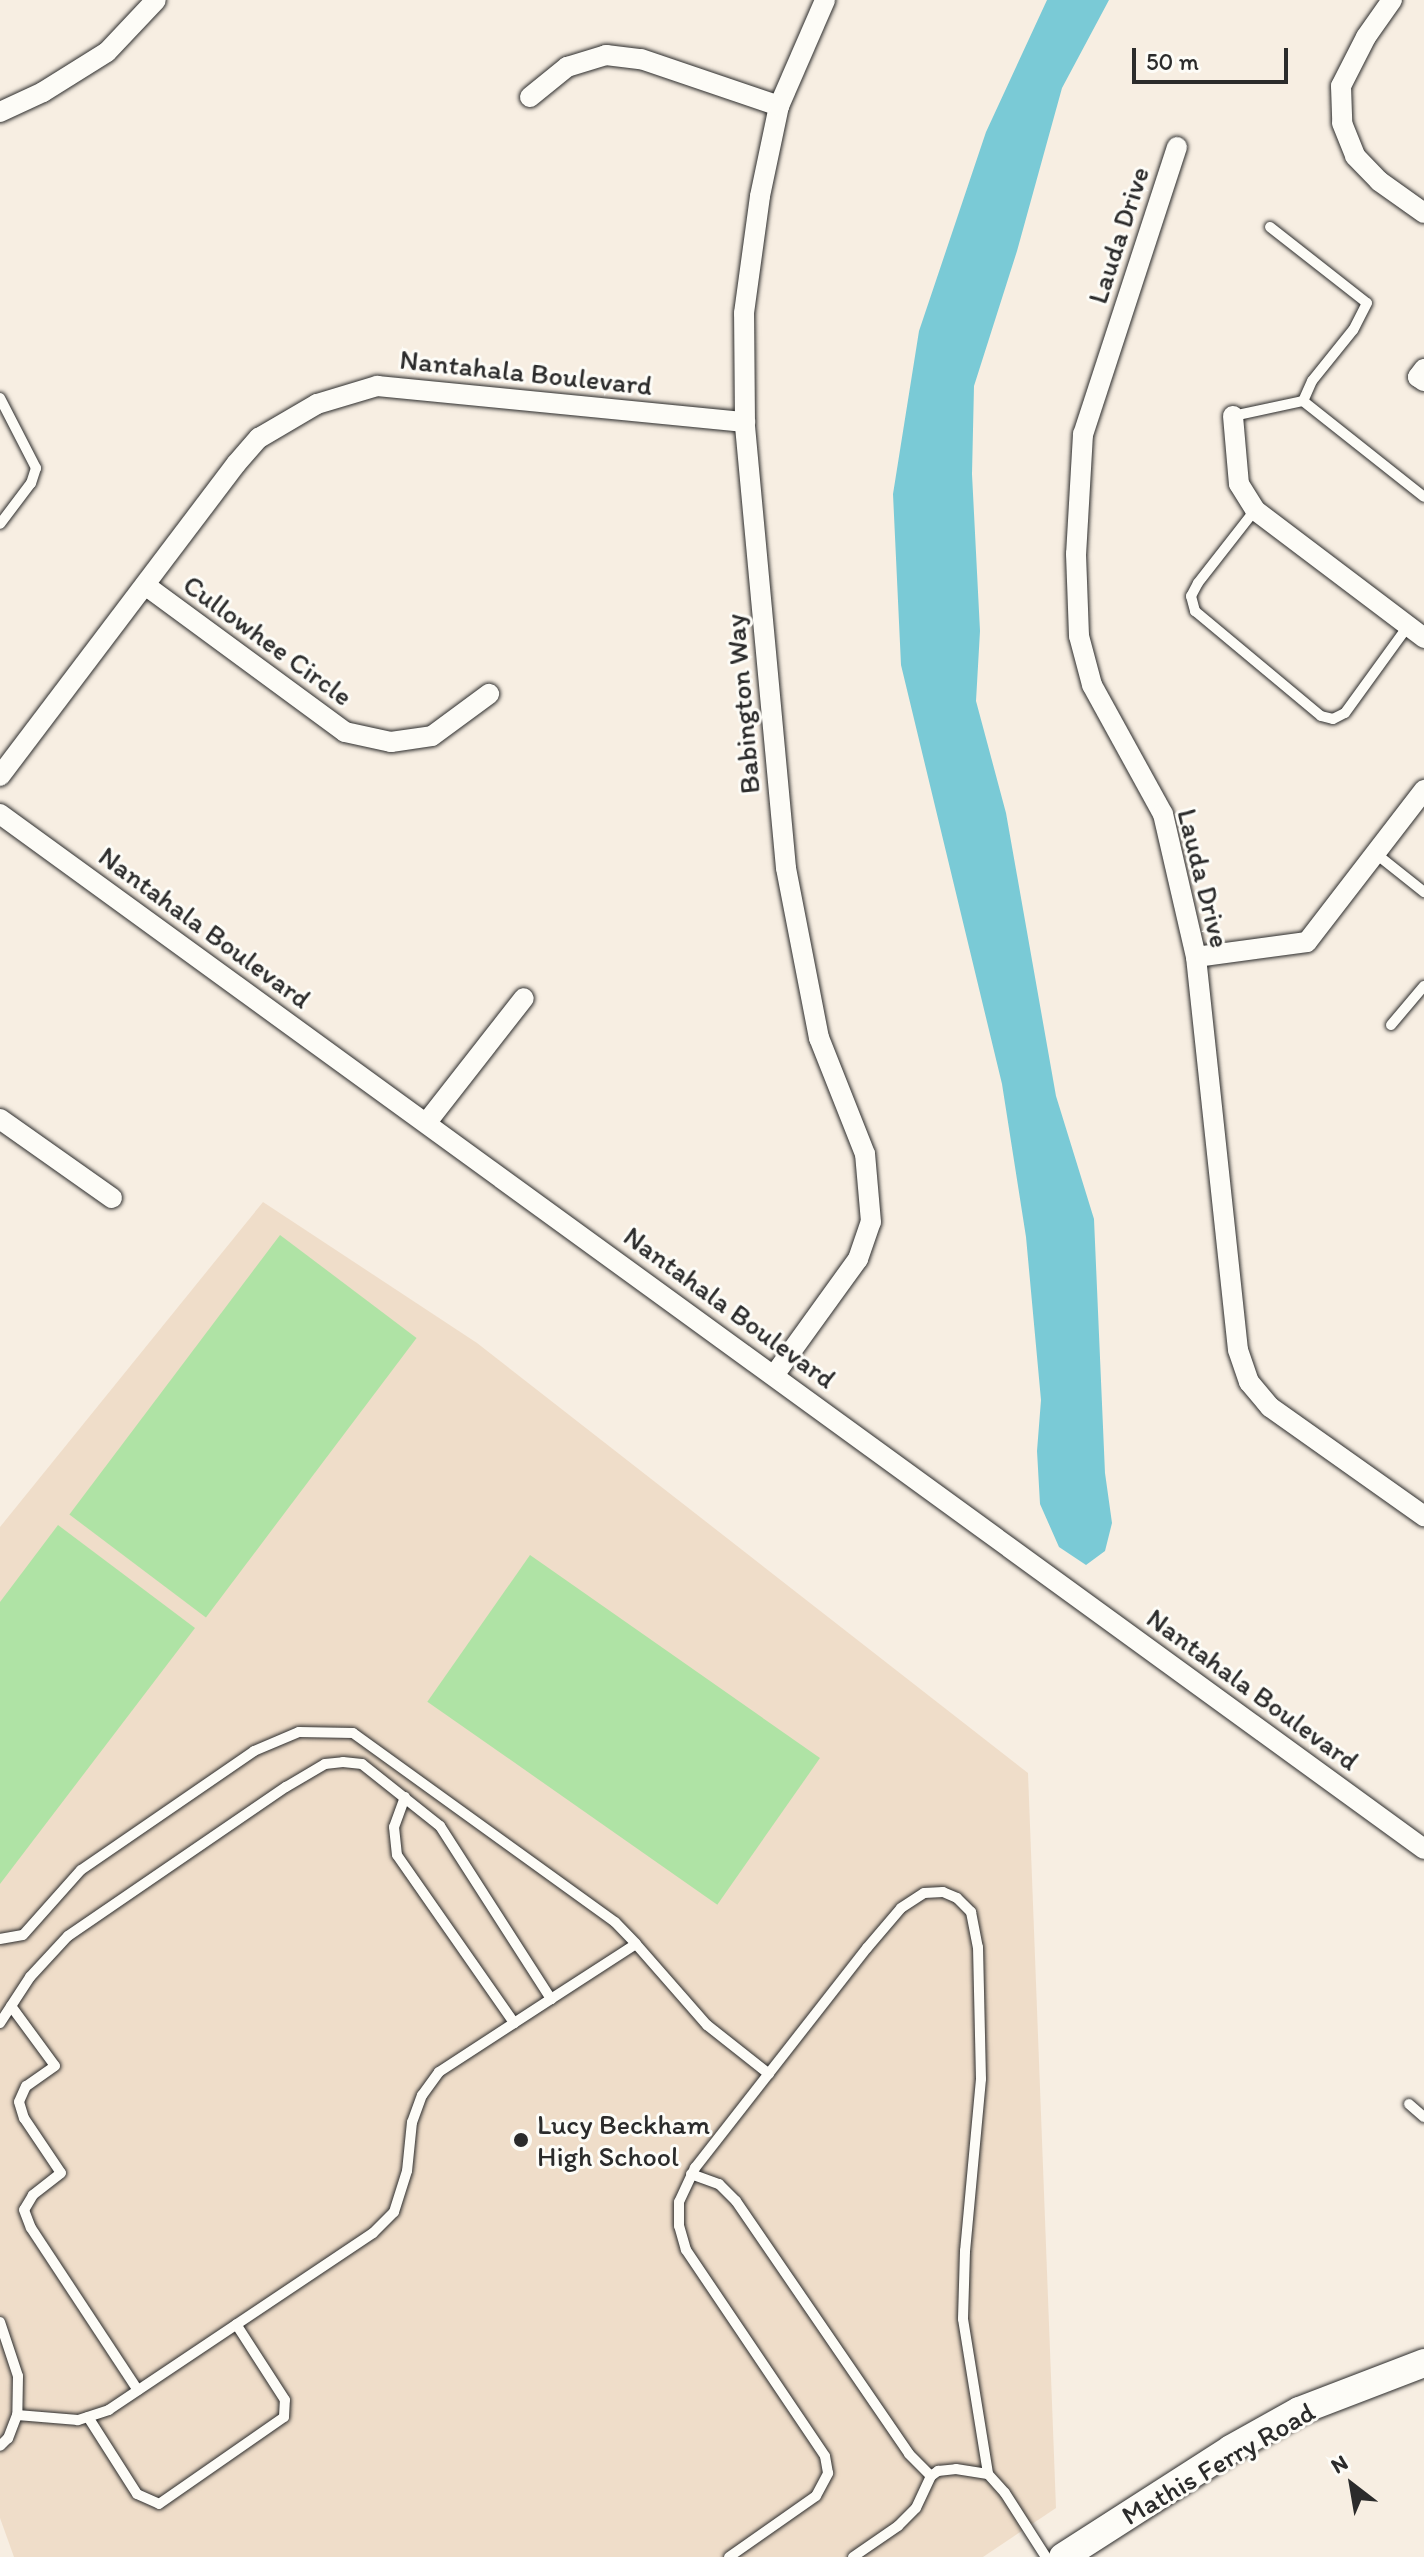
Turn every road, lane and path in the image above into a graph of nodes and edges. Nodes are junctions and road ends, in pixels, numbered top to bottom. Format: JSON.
{"nodes":[{"id":1,"x":156,"y":0,"type":"edge"},
{"id":2,"x":825,"y":0,"type":"edge"},
{"id":3,"x":1392,"y":0,"type":"edge"},
{"id":4,"x":530,"y":97,"type":"dead end"},
{"id":5,"x":779,"y":106,"type":"junction"},
{"id":6,"x":0,"y":112,"type":"edge"},
{"id":7,"x":1177,"y":147,"type":"dead end"},
{"id":8,"x":1424,"y":213,"type":"edge"},
{"id":9,"x":1270,"y":227,"type":"dead end"},
{"id":10,"x":1424,"y":369,"type":"edge"},
{"id":11,"x":1424,"y":381,"type":"edge"},
{"id":12,"x":0,"y":398,"type":"edge"},
{"id":13,"x":1303,"y":401,"type":"junction"},
{"id":14,"x":1233,"y":416,"type":"joint"},
{"id":15,"x":745,"y":422,"type":"junction"},
{"id":16,"x":1424,"y":497,"type":"edge"},
{"id":17,"x":1255,"y":510,"type":"junction"},
{"id":18,"x":0,"y":524,"type":"edge"},
{"id":19,"x":145,"y":585,"type":"junction"},
{"id":20,"x":1416,"y":632,"type":"edge"},
{"id":21,"x":489,"y":694,"type":"dead end"},
{"id":22,"x":0,"y":776,"type":"edge"},
{"id":23,"x":1424,"y":790,"type":"edge"},
{"id":24,"x":0,"y":814,"type":"edge"},
{"id":25,"x":1375,"y":853,"type":"junction"},
{"id":26,"x":1424,"y":892,"type":"edge"},
{"id":27,"x":1196,"y":957,"type":"junction"},
{"id":28,"x":1424,"y":986,"type":"edge"},
{"id":29,"x":524,"y":998,"type":"dead end"},
{"id":30,"x":1391,"y":1025,"type":"dead end"},
{"id":31,"x":0,"y":1119,"type":"edge"},
{"id":32,"x":427,"y":1122,"type":"junction"},
{"id":33,"x":112,"y":1198,"type":"dead end"},
{"id":34,"x":775,"y":1374,"type":"junction"},
{"id":35,"x":1424,"y":1516,"type":"edge"},
{"id":36,"x":405,"y":1797,"type":"junction"},
{"id":37,"x":1424,"y":1849,"type":"edge"},
{"id":38,"x":0,"y":1939,"type":"edge"},
{"id":39,"x":636,"y":1944,"type":"junction"},
{"id":40,"x":551,"y":1999,"type":"junction"},
{"id":41,"x":11,"y":2006,"type":"junction"},
{"id":42,"x":0,"y":2023,"type":"edge"},
{"id":43,"x":514,"y":2023,"type":"junction"},
{"id":44,"x":769,"y":2074,"type":"junction"},
{"id":45,"x":1409,"y":2104,"type":"dead end"},
{"id":46,"x":1424,"y":2117,"type":"edge"},
{"id":47,"x":691,"y":2174,"type":"junction"},
{"id":48,"x":0,"y":2322,"type":"edge"},
{"id":49,"x":236,"y":2324,"type":"junction"},
{"id":50,"x":1424,"y":2363,"type":"edge"},
{"id":51,"x":138,"y":2390,"type":"junction"},
{"id":52,"x":17,"y":2415,"type":"junction"},
{"id":53,"x":88,"y":2417,"type":"junction"},
{"id":54,"x":0,"y":2446,"type":"edge"},
{"id":55,"x":988,"y":2474,"type":"junction"},
{"id":56,"x":931,"y":2476,"type":"junction"},
{"id":57,"x":729,"y":2557,"type":"edge"},
{"id":58,"x":853,"y":2557,"type":"edge"},
{"id":59,"x":1046,"y":2557,"type":"edge"},
{"id":60,"x":1063,"y":2557,"type":"edge"}],
"edges":[{"from":1,"to":6,"type":"street"},
{"from":2,"to":5,"type":"street","name":"Babington Way"},
{"from":3,"to":8,"type":"street"},
{"from":4,"to":5,"type":"street"},
{"from":5,"to":15,"type":"street","name":"Babington Way"},
{"from":7,"to":27,"type":"street","name":"Lauda Drive"},
{"from":9,"to":13,"type":"lane"},
{"from":10,"to":11,"type":"street"},
{"from":12,"to":18,"type":"lane"},
{"from":13,"to":14,"type":"lane"},
{"from":13,"to":16,"type":"lane"},
{"from":14,"to":17,"type":"street"},
{"from":15,"to":19,"type":"street","name":"Nantahala Boulevard"},
{"from":15,"to":34,"type":"street","name":"Babington Way"},
{"from":17,"to":20,"type":"street"},
{"from":17,"to":20,"type":"lane"},
{"from":19,"to":21,"type":"street","name":"Cullowhee Circle"},
{"from":19,"to":22,"type":"street","name":"Nantahala Boulevard"},
{"from":23,"to":25,"type":"street"},
{"from":24,"to":32,"type":"street","name":"Nantahala Boulevard"},
{"from":25,"to":26,"type":"lane"},
{"from":25,"to":27,"type":"street"},
{"from":27,"to":35,"type":"street","name":"Lauda Drive"},
{"from":28,"to":30,"type":"lane"},
{"from":29,"to":32,"type":"street"},
{"from":31,"to":33,"type":"street"},
{"from":32,"to":34,"type":"street","name":"Nantahala Boulevard"},
{"from":34,"to":37,"type":"street","name":"Nantahala Boulevard"},
{"from":36,"to":40,"type":"lane"},
{"from":36,"to":41,"type":"lane"},
{"from":36,"to":43,"type":"lane"},
{"from":38,"to":39,"type":"lane"},
{"from":39,"to":40,"type":"lane"},
{"from":39,"to":44,"type":"lane"},
{"from":40,"to":43,"type":"lane"},
{"from":41,"to":42,"type":"lane"},
{"from":41,"to":51,"type":"lane"},
{"from":43,"to":49,"type":"lane"},
{"from":44,"to":47,"type":"lane"},
{"from":44,"to":55,"type":"lane"},
{"from":45,"to":46,"type":"lane"},
{"from":47,"to":56,"type":"lane"},
{"from":47,"to":57,"type":"lane"},
{"from":48,"to":52,"type":"lane"},
{"from":49,"to":51,"type":"lane"},
{"from":49,"to":53,"type":"lane"},
{"from":50,"to":60,"type":"main road","name":"Mathis Ferry Road"},
{"from":51,"to":53,"type":"lane"},
{"from":52,"to":53,"type":"lane"},
{"from":52,"to":54,"type":"lane"},
{"from":55,"to":56,"type":"lane"},
{"from":55,"to":59,"type":"lane"},
{"from":56,"to":58,"type":"lane"}]}
